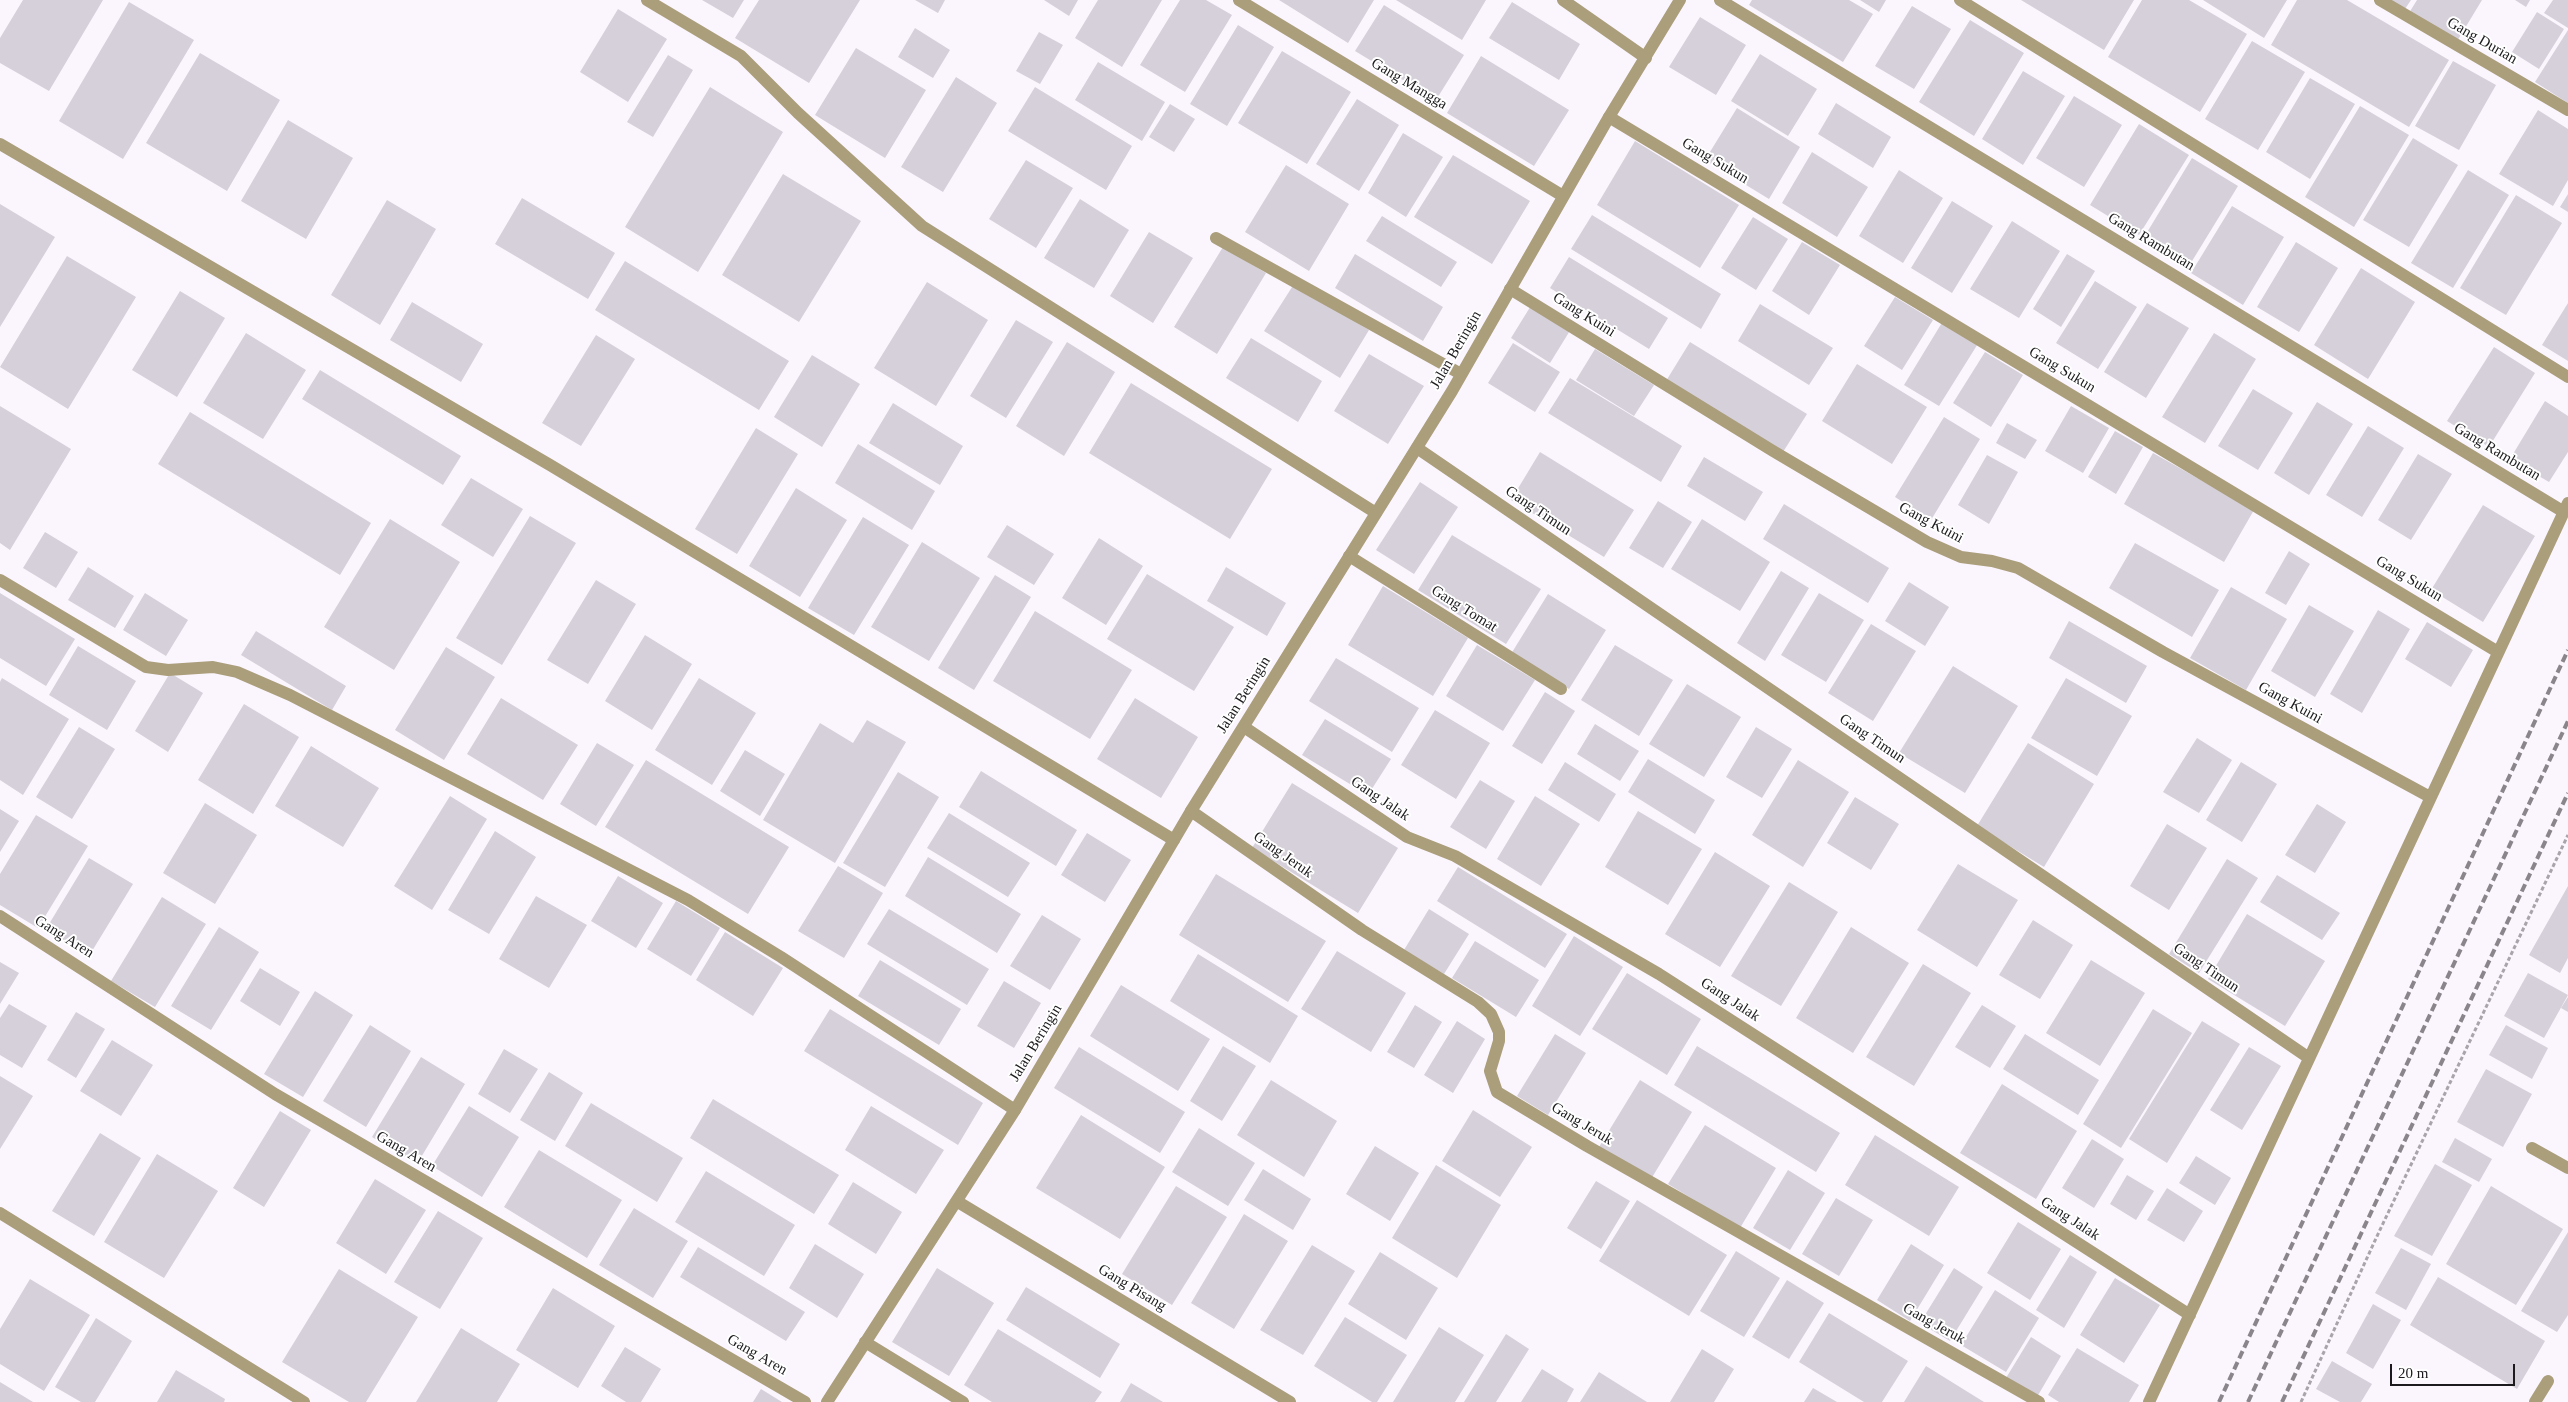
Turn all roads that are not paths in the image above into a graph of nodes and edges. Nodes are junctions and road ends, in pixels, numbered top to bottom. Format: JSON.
{"nodes":[{"id":1,"x":648,"y":0,"type":"edge"},
{"id":2,"x":1239,"y":0,"type":"edge"},
{"id":3,"x":1564,"y":0,"type":"edge"},
{"id":4,"x":1680,"y":0,"type":"edge"},
{"id":5,"x":1720,"y":0,"type":"edge"},
{"id":6,"x":1960,"y":0,"type":"edge"},
{"id":7,"x":2380,"y":0,"type":"edge"},
{"id":8,"x":1646,"y":58,"type":"junction"},
{"id":9,"x":2568,"y":110,"type":"edge"},
{"id":10,"x":1609,"y":117,"type":"junction"},
{"id":11,"x":0,"y":144,"type":"edge"},
{"id":12,"x":1563,"y":196,"type":"junction"},
{"id":13,"x":1216,"y":238,"type":"dead end"},
{"id":14,"x":1510,"y":288,"type":"junction"},
{"id":15,"x":1461,"y":374,"type":"junction"},
{"id":16,"x":2568,"y":377,"type":"edge"},
{"id":17,"x":1417,"y":448,"type":"junction"},
{"id":18,"x":2566,"y":507,"type":"edge"},
{"id":19,"x":1376,"y":513,"type":"junction"},
{"id":20,"x":1350,"y":556,"type":"junction"},
{"id":21,"x":0,"y":580,"type":"edge"},
{"id":22,"x":2498,"y":652,"type":"junction"},
{"id":23,"x":1561,"y":689,"type":"dead end"},
{"id":24,"x":1244,"y":727,"type":"junction"},
{"id":25,"x":2430,"y":797,"type":"junction"},
{"id":26,"x":1191,"y":811,"type":"junction"},
{"id":27,"x":1174,"y":840,"type":"junction"},
{"id":28,"x":0,"y":916,"type":"edge"},
{"id":29,"x":2309,"y":1058,"type":"junction"},
{"id":30,"x":1014,"y":1110,"type":"junction"},
{"id":31,"x":2532,"y":1148,"type":"dead end"},
{"id":32,"x":2568,"y":1168,"type":"edge"},
{"id":33,"x":958,"y":1202,"type":"junction"},
{"id":34,"x":0,"y":1213,"type":"edge"},
{"id":35,"x":2190,"y":1315,"type":"junction"},
{"id":36,"x":865,"y":1342,"type":"junction"},
{"id":37,"x":2548,"y":1381,"type":"dead end"},
{"id":38,"x":304,"y":1402,"type":"edge"},
{"id":39,"x":805,"y":1402,"type":"edge"},
{"id":40,"x":827,"y":1402,"type":"edge"},
{"id":41,"x":963,"y":1402,"type":"edge"},
{"id":42,"x":1290,"y":1402,"type":"edge"},
{"id":43,"x":2039,"y":1402,"type":"edge"},
{"id":44,"x":2148,"y":1402,"type":"edge"},
{"id":45,"x":2536,"y":1402,"type":"edge"}],
"edges":[{"from":1,"to":19,"type":"street"},
{"from":2,"to":12,"type":"street","name":"Gang Mangga"},
{"from":3,"to":8,"type":"street"},
{"from":4,"to":8,"type":"street","name":"Jalan Beringin"},
{"from":5,"to":18,"type":"street","name":"Gang Rambutan"},
{"from":6,"to":16,"type":"street"},
{"from":7,"to":9,"type":"street","name":"Gang Durian"},
{"from":8,"to":10,"type":"street","name":"Jalan Beringin"},
{"from":10,"to":12,"type":"street","name":"Jalan Beringin"},
{"from":10,"to":22,"type":"street","name":"Gang Sukun"},
{"from":11,"to":27,"type":"street"},
{"from":12,"to":14,"type":"street","name":"Jalan Beringin"},
{"from":13,"to":15,"type":"street"},
{"from":14,"to":15,"type":"street","name":"Jalan Beringin"},
{"from":14,"to":25,"type":"street","name":"Gang Kuini"},
{"from":15,"to":17,"type":"street","name":"Jalan Beringin"},
{"from":17,"to":19,"type":"street","name":"Jalan Beringin"},
{"from":17,"to":29,"type":"street","name":"Gang Timun"},
{"from":18,"to":22,"type":"street"},
{"from":19,"to":20,"type":"street","name":"Jalan Beringin"},
{"from":20,"to":23,"type":"street","name":"Gang Tomat"},
{"from":20,"to":24,"type":"street","name":"Jalan Beringin"},
{"from":21,"to":30,"type":"street"},
{"from":22,"to":25,"type":"street"},
{"from":24,"to":26,"type":"street","name":"Jalan Beringin"},
{"from":24,"to":35,"type":"street","name":"Gang Jalak"},
{"from":25,"to":29,"type":"street"},
{"from":26,"to":27,"type":"street","name":"Jalan Beringin"},
{"from":26,"to":43,"type":"street","name":"Gang Jeruk"},
{"from":27,"to":30,"type":"street","name":"Jalan Beringin"},
{"from":28,"to":39,"type":"street","name":"Gang Aren"},
{"from":29,"to":35,"type":"street"},
{"from":30,"to":33,"type":"street","name":"Jalan Beringin"},
{"from":31,"to":32,"type":"street"},
{"from":33,"to":36,"type":"street","name":"Jalan Beringin"},
{"from":33,"to":42,"type":"street","name":"Gang Pisang"},
{"from":34,"to":38,"type":"street"},
{"from":35,"to":44,"type":"street"},
{"from":36,"to":40,"type":"street","name":"Jalan Beringin"},
{"from":36,"to":41,"type":"street"},
{"from":37,"to":45,"type":"street"}]}
